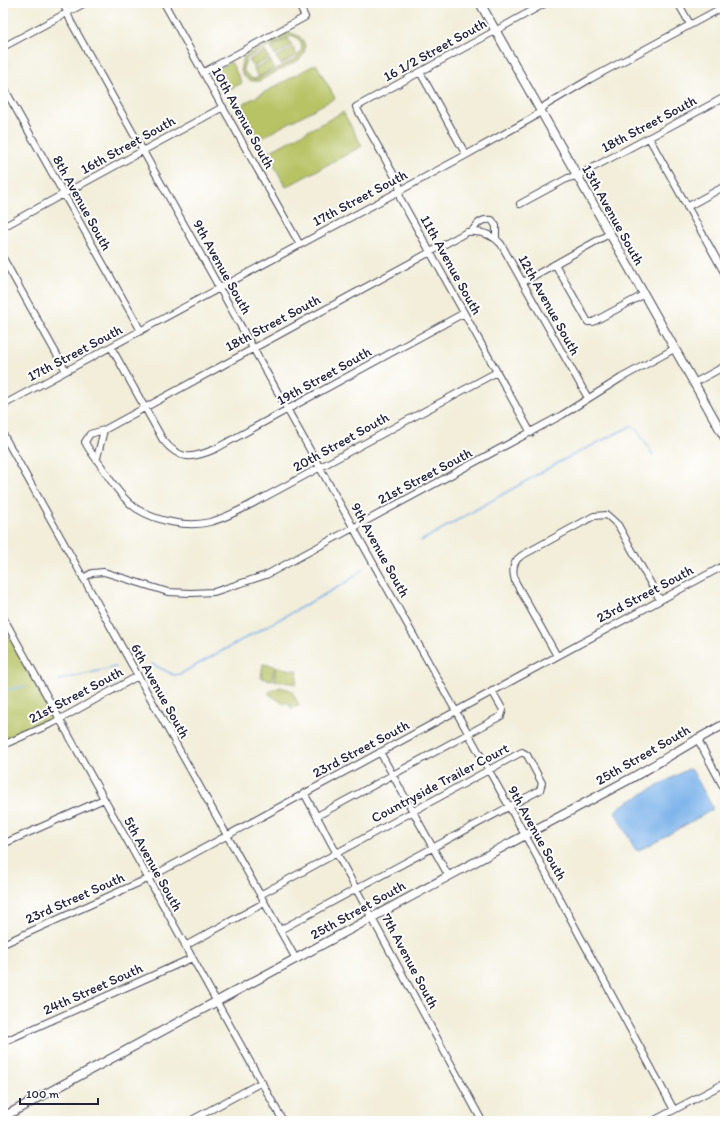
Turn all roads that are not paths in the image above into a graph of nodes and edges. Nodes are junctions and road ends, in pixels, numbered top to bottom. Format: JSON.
{"nodes":[{"id":1,"x":63,"y":3,"type":"edge"},
{"id":2,"x":85,"y":3,"type":"edge"},
{"id":3,"x":164,"y":3,"type":"edge"},
{"id":4,"x":298,"y":3,"type":"edge"},
{"id":5,"x":480,"y":3,"type":"edge"},
{"id":6,"x":546,"y":3,"type":"edge"},
{"id":7,"x":678,"y":3,"type":"edge"},
{"id":8,"x":725,"y":6,"type":"edge"},
{"id":9,"x":68,"y":13,"type":"junction"},
{"id":10,"x":690,"y":24,"type":"junction"},
{"id":11,"x":496,"y":31,"type":"junction"},
{"id":12,"x":3,"y":47,"type":"edge"},
{"id":13,"x":204,"y":72,"type":"junction"},
{"id":14,"x":420,"y":72,"type":"junction"},
{"id":15,"x":3,"y":86,"type":"edge"},
{"id":16,"x":725,"y":97,"type":"edge"},
{"id":17,"x":223,"y":107,"type":"junction"},
{"id":18,"x":356,"y":107,"type":"joint"},
{"id":19,"x":540,"y":111,"type":"junction"},
{"id":20,"x":649,"y":138,"type":"junction"},
{"id":21,"x":144,"y":151,"type":"junction"},
{"id":22,"x":466,"y":155,"type":"junction"},
{"id":23,"x":577,"y":176,"type":"junction"},
{"id":24,"x":725,"y":186,"type":"edge"},
{"id":25,"x":400,"y":191,"type":"junction"},
{"id":26,"x":63,"y":194,"type":"junction"},
{"id":27,"x":520,"y":204,"type":"dead end"},
{"id":28,"x":687,"y":207,"type":"junction"},
{"id":29,"x":3,"y":227,"type":"edge"},
{"id":30,"x":472,"y":231,"type":"junction"},
{"id":31,"x":609,"y":234,"type":"junction"},
{"id":32,"x":496,"y":238,"type":"junction"},
{"id":33,"x":300,"y":245,"type":"junction"},
{"id":34,"x":430,"y":252,"type":"junction"},
{"id":35,"x":3,"y":258,"type":"edge"},
{"id":36,"x":555,"y":264,"type":"junction"},
{"id":37,"x":725,"y":274,"type":"edge"},
{"id":38,"x":523,"y":282,"type":"junction"},
{"id":39,"x":220,"y":289,"type":"junction"},
{"id":40,"x":643,"y":295,"type":"junction"},
{"id":41,"x":464,"y":313,"type":"junction"},
{"id":42,"x":140,"y":331,"type":"junction"},
{"id":43,"x":111,"y":347,"type":"junction"},
{"id":44,"x":254,"y":348,"type":"junction"},
{"id":45,"x":674,"y":349,"type":"junction"},
{"id":46,"x":725,"y":366,"type":"edge"},
{"id":47,"x":66,"y":371,"type":"junction"},
{"id":48,"x":497,"y":372,"type":"junction"},
{"id":49,"x":694,"y":383,"type":"junction"},
{"id":50,"x":588,"y":398,"type":"junction"},
{"id":51,"x":3,"y":406,"type":"edge"},
{"id":52,"x":144,"y":407,"type":"junction"},
{"id":53,"x":287,"y":410,"type":"junction"},
{"id":54,"x":104,"y":430,"type":"junction"},
{"id":55,"x":530,"y":433,"type":"junction"},
{"id":56,"x":3,"y":434,"type":"edge"},
{"id":57,"x":725,"y":438,"type":"edge"},
{"id":58,"x":97,"y":458,"type":"junction"},
{"id":59,"x":320,"y":467,"type":"junction"},
{"id":60,"x":354,"y":528,"type":"junction"},
{"id":61,"x":725,"y":565,"type":"edge"},
{"id":62,"x":83,"y":578,"type":"junction"},
{"id":63,"x":658,"y":597,"type":"junction"},
{"id":64,"x":3,"y":617,"type":"edge"},
{"id":65,"x":557,"y":656,"type":"junction"},
{"id":66,"x":138,"y":676,"type":"junction"},
{"id":67,"x":492,"y":691,"type":"junction"},
{"id":68,"x":455,"y":711,"type":"junction"},
{"id":69,"x":59,"y":719,"type":"junction"},
{"id":70,"x":725,"y":724,"type":"edge"},
{"id":71,"x":468,"y":734,"type":"junction"},
{"id":72,"x":697,"y":738,"type":"junction"},
{"id":73,"x":3,"y":745,"type":"edge"},
{"id":74,"x":380,"y":752,"type":"junction"},
{"id":75,"x":488,"y":770,"type":"junction"},
{"id":76,"x":393,"y":775,"type":"junction"},
{"id":77,"x":725,"y":790,"type":"edge"},
{"id":78,"x":304,"y":793,"type":"junction"},
{"id":79,"x":104,"y":799,"type":"junction"},
{"id":80,"x":508,"y":806,"type":"junction"},
{"id":81,"x":412,"y":811,"type":"junction"},
{"id":82,"x":317,"y":816,"type":"junction"},
{"id":83,"x":226,"y":835,"type":"junction"},
{"id":84,"x":524,"y":835,"type":"junction"},
{"id":85,"x":3,"y":844,"type":"edge"},
{"id":86,"x":433,"y":847,"type":"junction"},
{"id":87,"x":337,"y":852,"type":"junction"},
{"id":88,"x":448,"y":875,"type":"junction"},
{"id":89,"x":147,"y":879,"type":"junction"},
{"id":90,"x":357,"y":888,"type":"junction"},
{"id":91,"x":260,"y":894,"type":"junction"},
{"id":92,"x":264,"y":903,"type":"junction"},
{"id":93,"x":372,"y":917,"type":"junction"},
{"id":94,"x":280,"y":930,"type":"junction"},
{"id":95,"x":3,"y":944,"type":"edge"},
{"id":96,"x":185,"y":946,"type":"junction"},
{"id":97,"x":192,"y":958,"type":"junction"},
{"id":98,"x":296,"y":959,"type":"junction"},
{"id":99,"x":218,"y":1002,"type":"junction"},
{"id":100,"x":3,"y":1042,"type":"edge"},
{"id":101,"x":262,"y":1082,"type":"junction"},
{"id":102,"x":725,"y":1083,"type":"edge"},
{"id":103,"x":674,"y":1110,"type":"junction"},
{"id":104,"x":3,"y":1117,"type":"edge"},
{"id":105,"x":190,"y":1121,"type":"edge"},
{"id":106,"x":283,"y":1121,"type":"edge"},
{"id":107,"x":482,"y":1121,"type":"edge"},
{"id":108,"x":653,"y":1121,"type":"edge"}],
"edges":[{"from":1,"to":9,"type":"street","name":"9th Avenue South"},
{"from":2,"to":9,"type":"street"},
{"from":3,"to":13,"type":"street","name":"10th Avenue South"},
{"from":4,"to":13,"type":"street"},
{"from":5,"to":11,"type":"main road","name":"13th Avenue South"},
{"from":6,"to":11,"type":"street","name":"16 1/2 Street South"},
{"from":7,"to":10,"type":"street"},
{"from":8,"to":10,"type":"street","name":"17th Street South"},
{"from":9,"to":12,"type":"street"},
{"from":9,"to":21,"type":"street","name":"9th Avenue South"},
{"from":10,"to":19,"type":"street","name":"17th Street South"},
{"from":11,"to":14,"type":"street","name":"16 1/2 Street South"},
{"from":11,"to":19,"type":"main road","name":"13th Avenue South"},
{"from":13,"to":17,"type":"street","name":"10th Avenue South"},
{"from":14,"to":18,"type":"street","name":"16 1/2 Street South"},
{"from":14,"to":22,"type":"street"},
{"from":15,"to":26,"type":"street","name":"8th Avenue South"},
{"from":16,"to":20,"type":"street","name":"18th Street South"},
{"from":17,"to":21,"type":"street","name":"16th Street South"},
{"from":17,"to":33,"type":"street","name":"10th Avenue South"},
{"from":18,"to":25,"type":"street","name":"11th Avenue South"},
{"from":19,"to":22,"type":"street","name":"17th Street South"},
{"from":19,"to":23,"type":"main road","name":"13th Avenue South"},
{"from":20,"to":23,"type":"street","name":"18th Street South"},
{"from":20,"to":28,"type":"street"},
{"from":21,"to":26,"type":"street","name":"16th Street South"},
{"from":21,"to":39,"type":"street","name":"9th Avenue South"},
{"from":22,"to":25,"type":"street","name":"17th Street South"},
{"from":23,"to":27,"type":"street","name":"18th Street South"},
{"from":23,"to":31,"type":"main road","name":"13th Avenue South"},
{"from":24,"to":28,"type":"street"},
{"from":25,"to":33,"type":"street","name":"17th Street South"},
{"from":25,"to":34,"type":"street","name":"11th Avenue South"},
{"from":26,"to":29,"type":"street","name":"16th Street South"},
{"from":26,"to":42,"type":"street","name":"8th Avenue South"},
{"from":28,"to":37,"type":"street"},
{"from":30,"to":32,"type":"street"},
{"from":30,"to":32,"type":"street","name":"12th Avenue South"},
{"from":30,"to":34,"type":"street","name":"18th Street South"},
{"from":31,"to":36,"type":"street"},
{"from":31,"to":40,"type":"main road","name":"13th Avenue South"},
{"from":32,"to":38,"type":"street","name":"12th Avenue South"},
{"from":33,"to":39,"type":"street","name":"17th Street South"},
{"from":34,"to":41,"type":"street","name":"11th Avenue South"},
{"from":34,"to":44,"type":"street","name":"18th Street South"},
{"from":35,"to":47,"type":"street"},
{"from":36,"to":38,"type":"street"},
{"from":36,"to":40,"type":"street"},
{"from":38,"to":50,"type":"street","name":"12th Avenue South"},
{"from":39,"to":42,"type":"street","name":"17th Street South"},
{"from":39,"to":44,"type":"street","name":"9th Avenue South"},
{"from":40,"to":45,"type":"main road","name":"13th Avenue South"},
{"from":41,"to":48,"type":"street","name":"11th Avenue South"},
{"from":41,"to":53,"type":"street","name":"19th Street South"},
{"from":42,"to":43,"type":"street","name":"17th Street South"},
{"from":43,"to":47,"type":"street","name":"17th Street South"},
{"from":43,"to":52,"type":"street"},
{"from":44,"to":52,"type":"street","name":"18th Street South"},
{"from":44,"to":53,"type":"street","name":"9th Avenue South"},
{"from":45,"to":49,"type":"main road","name":"13th Avenue South"},
{"from":45,"to":50,"type":"street","name":"21st Street South"},
{"from":46,"to":49,"type":"street"},
{"from":47,"to":51,"type":"street","name":"17th Street South"},
{"from":48,"to":55,"type":"street","name":"11th Avenue South"},
{"from":48,"to":59,"type":"street","name":"20th Street South"},
{"from":49,"to":57,"type":"main road","name":"13th Avenue South"},
{"from":50,"to":55,"type":"street","name":"21st Street South"},
{"from":52,"to":53,"type":"street","name":"19th Street South"},
{"from":52,"to":54,"type":"street","name":"18th Street South"},
{"from":53,"to":59,"type":"street","name":"9th Avenue South"},
{"from":54,"to":58,"type":"street"},
{"from":54,"to":58,"type":"street","name":"18th Street South"},
{"from":55,"to":60,"type":"street","name":"21st Street South"},
{"from":56,"to":62,"type":"street","name":"6th Avenue South"},
{"from":58,"to":59,"type":"street","name":"20th Street South"},
{"from":59,"to":60,"type":"street","name":"9th Avenue South"},
{"from":60,"to":62,"type":"street","name":"21st Street South"},
{"from":60,"to":68,"type":"street","name":"9th Avenue South"},
{"from":61,"to":63,"type":"street","name":"23rd Street South"},
{"from":62,"to":66,"type":"street","name":"6th Avenue South"},
{"from":63,"to":65,"type":"street","name":"23rd Street South"},
{"from":63,"to":65,"type":"street"},
{"from":64,"to":69,"type":"street","name":"5th Avenue South"},
{"from":65,"to":67,"type":"street","name":"23rd Street South"},
{"from":66,"to":69,"type":"street","name":"21st Street South"},
{"from":66,"to":83,"type":"street","name":"6th Avenue South"},
{"from":67,"to":68,"type":"street","name":"23rd Street South"},
{"from":67,"to":71,"type":"street"},
{"from":68,"to":71,"type":"street","name":"9th Avenue South"},
{"from":68,"to":74,"type":"street","name":"23rd Street South"},
{"from":69,"to":73,"type":"street","name":"21st Street South"},
{"from":69,"to":79,"type":"street","name":"5th Avenue South"},
{"from":70,"to":72,"type":"main road","name":"25th Street South"},
{"from":71,"to":75,"type":"street","name":"9th Avenue South"},
{"from":71,"to":76,"type":"street"},
{"from":72,"to":77,"type":"street"},
{"from":72,"to":84,"type":"main road","name":"25th Street South"},
{"from":74,"to":76,"type":"street"},
{"from":74,"to":78,"type":"street","name":"23rd Street South"},
{"from":75,"to":80,"type":"street","name":"9th Avenue South"},
{"from":75,"to":80,"type":"street","name":"Countryside Trailer Court"},
{"from":75,"to":81,"type":"street","name":"Countryside Trailer Court"},
{"from":76,"to":81,"type":"street"},
{"from":76,"to":82,"type":"street"},
{"from":78,"to":82,"type":"street","name":"7th Avenue South"},
{"from":78,"to":83,"type":"street","name":"23rd Street South"},
{"from":79,"to":85,"type":"street"},
{"from":79,"to":89,"type":"street","name":"5th Avenue South"},
{"from":80,"to":84,"type":"street","name":"9th Avenue South"},
{"from":80,"to":86,"type":"street","name":"Countryside Trailer Court"},
{"from":81,"to":86,"type":"street"},
{"from":81,"to":87,"type":"street","name":"Countryside Trailer Court"},
{"from":82,"to":87,"type":"street","name":"7th Avenue South"},
{"from":83,"to":89,"type":"street","name":"23rd Street South"},
{"from":83,"to":91,"type":"street","name":"6th Avenue South"},
{"from":84,"to":88,"type":"main road","name":"25th Street South"},
{"from":84,"to":103,"type":"street","name":"9th Avenue South"},
{"from":86,"to":88,"type":"street"},
{"from":86,"to":90,"type":"street","name":"Countryside Trailer Court"},
{"from":87,"to":90,"type":"street","name":"7th Avenue South"},
{"from":87,"to":91,"type":"street","name":"Countryside Trailer Court"},
{"from":88,"to":93,"type":"main road","name":"25th Street South"},
{"from":89,"to":95,"type":"street","name":"23rd Street South"},
{"from":89,"to":96,"type":"street","name":"5th Avenue South"},
{"from":90,"to":93,"type":"street","name":"7th Avenue South"},
{"from":90,"to":94,"type":"street","name":"Countryside Trailer Court"},
{"from":91,"to":92,"type":"street","name":"6th Avenue South"},
{"from":92,"to":94,"type":"street","name":"6th Avenue South"},
{"from":92,"to":96,"type":"street"},
{"from":93,"to":98,"type":"main road","name":"25th Street South"},
{"from":93,"to":107,"type":"street","name":"7th Avenue South"},
{"from":94,"to":98,"type":"street","name":"6th Avenue South"},
{"from":96,"to":97,"type":"street","name":"5th Avenue South"},
{"from":97,"to":99,"type":"street","name":"5th Avenue South"},
{"from":97,"to":100,"type":"street","name":"24th Street South"},
{"from":98,"to":99,"type":"main road","name":"25th Street South"},
{"from":99,"to":101,"type":"street","name":"5th Avenue South"},
{"from":99,"to":104,"type":"main road","name":"25th Street South"},
{"from":101,"to":105,"type":"street"},
{"from":101,"to":106,"type":"street","name":"5th Avenue South"},
{"from":102,"to":103,"type":"street"},
{"from":103,"to":108,"type":"street"}]}
